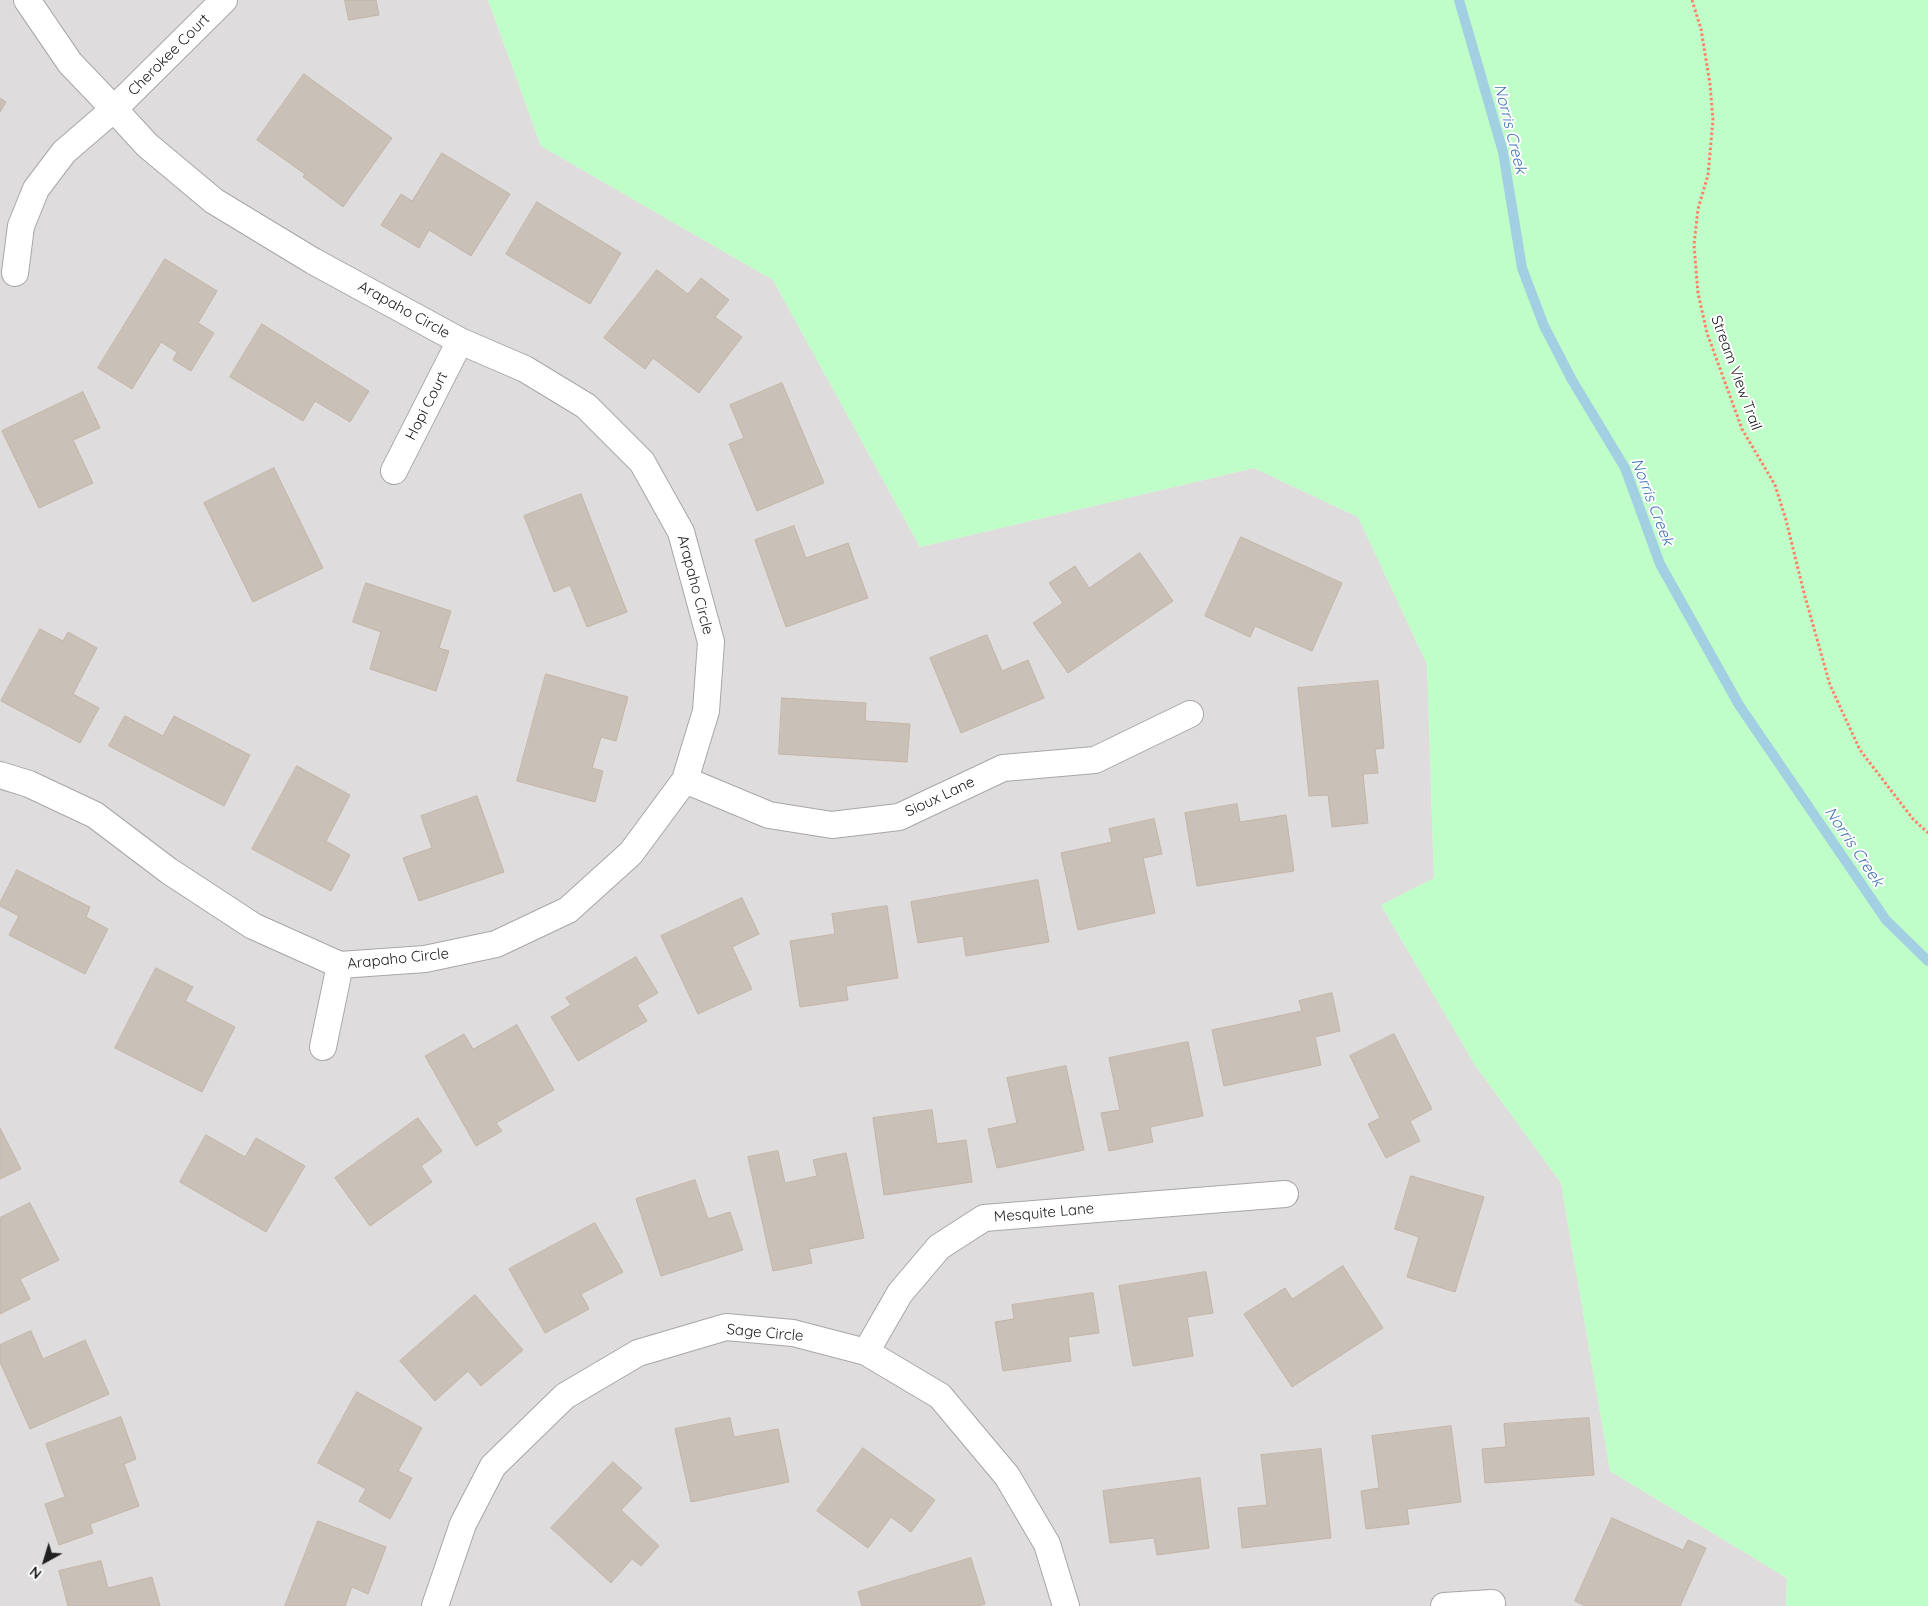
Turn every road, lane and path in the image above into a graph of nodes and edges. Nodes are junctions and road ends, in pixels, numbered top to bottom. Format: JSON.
{"nodes":[{"id":1,"x":27,"y":0,"type":"edge"},
{"id":2,"x":224,"y":0,"type":"edge"},
{"id":3,"x":1692,"y":0,"type":"edge"},
{"id":4,"x":114,"y":110,"type":"junction"},
{"id":5,"x":15,"y":273,"type":"dead end"},
{"id":6,"x":460,"y":341,"type":"junction"},
{"id":7,"x":394,"y":471,"type":"dead end"},
{"id":8,"x":1190,"y":714,"type":"dead end"},
{"id":9,"x":0,"y":775,"type":"edge"},
{"id":10,"x":685,"y":780,"type":"junction"},
{"id":11,"x":1928,"y":833,"type":"edge"},
{"id":12,"x":340,"y":965,"type":"junction"},
{"id":13,"x":323,"y":1047,"type":"dead end"},
{"id":14,"x":1285,"y":1194,"type":"dead end"},
{"id":15,"x":866,"y":1352,"type":"junction"},
{"id":16,"x":1492,"y":1603,"type":"dead end"},
{"id":17,"x":435,"y":1606,"type":"edge"},
{"id":18,"x":1066,"y":1606,"type":"edge"},
{"id":19,"x":1444,"y":1606,"type":"edge"}],
"edges":[{"from":1,"to":4,"type":"street","name":"Arapaho Circle"},
{"from":2,"to":4,"type":"street","name":"Cherokee Court"},
{"from":3,"to":11,"type":"path","name":"Stream View Trail"},
{"from":4,"to":5,"type":"street","name":"Cherokee Court"},
{"from":4,"to":6,"type":"street","name":"Arapaho Circle"},
{"from":6,"to":7,"type":"street","name":"Hopi Court"},
{"from":6,"to":10,"type":"street","name":"Arapaho Circle"},
{"from":8,"to":10,"type":"street","name":"Sioux Lane"},
{"from":9,"to":12,"type":"street","name":"Arapaho Circle"},
{"from":10,"to":12,"type":"street","name":"Arapaho Circle"},
{"from":12,"to":13,"type":"street"},
{"from":14,"to":15,"type":"street","name":"Mesquite Lane"},
{"from":15,"to":17,"type":"street","name":"Sage Circle"},
{"from":15,"to":18,"type":"street","name":"Sage Circle"},
{"from":16,"to":19,"type":"street"}]}
